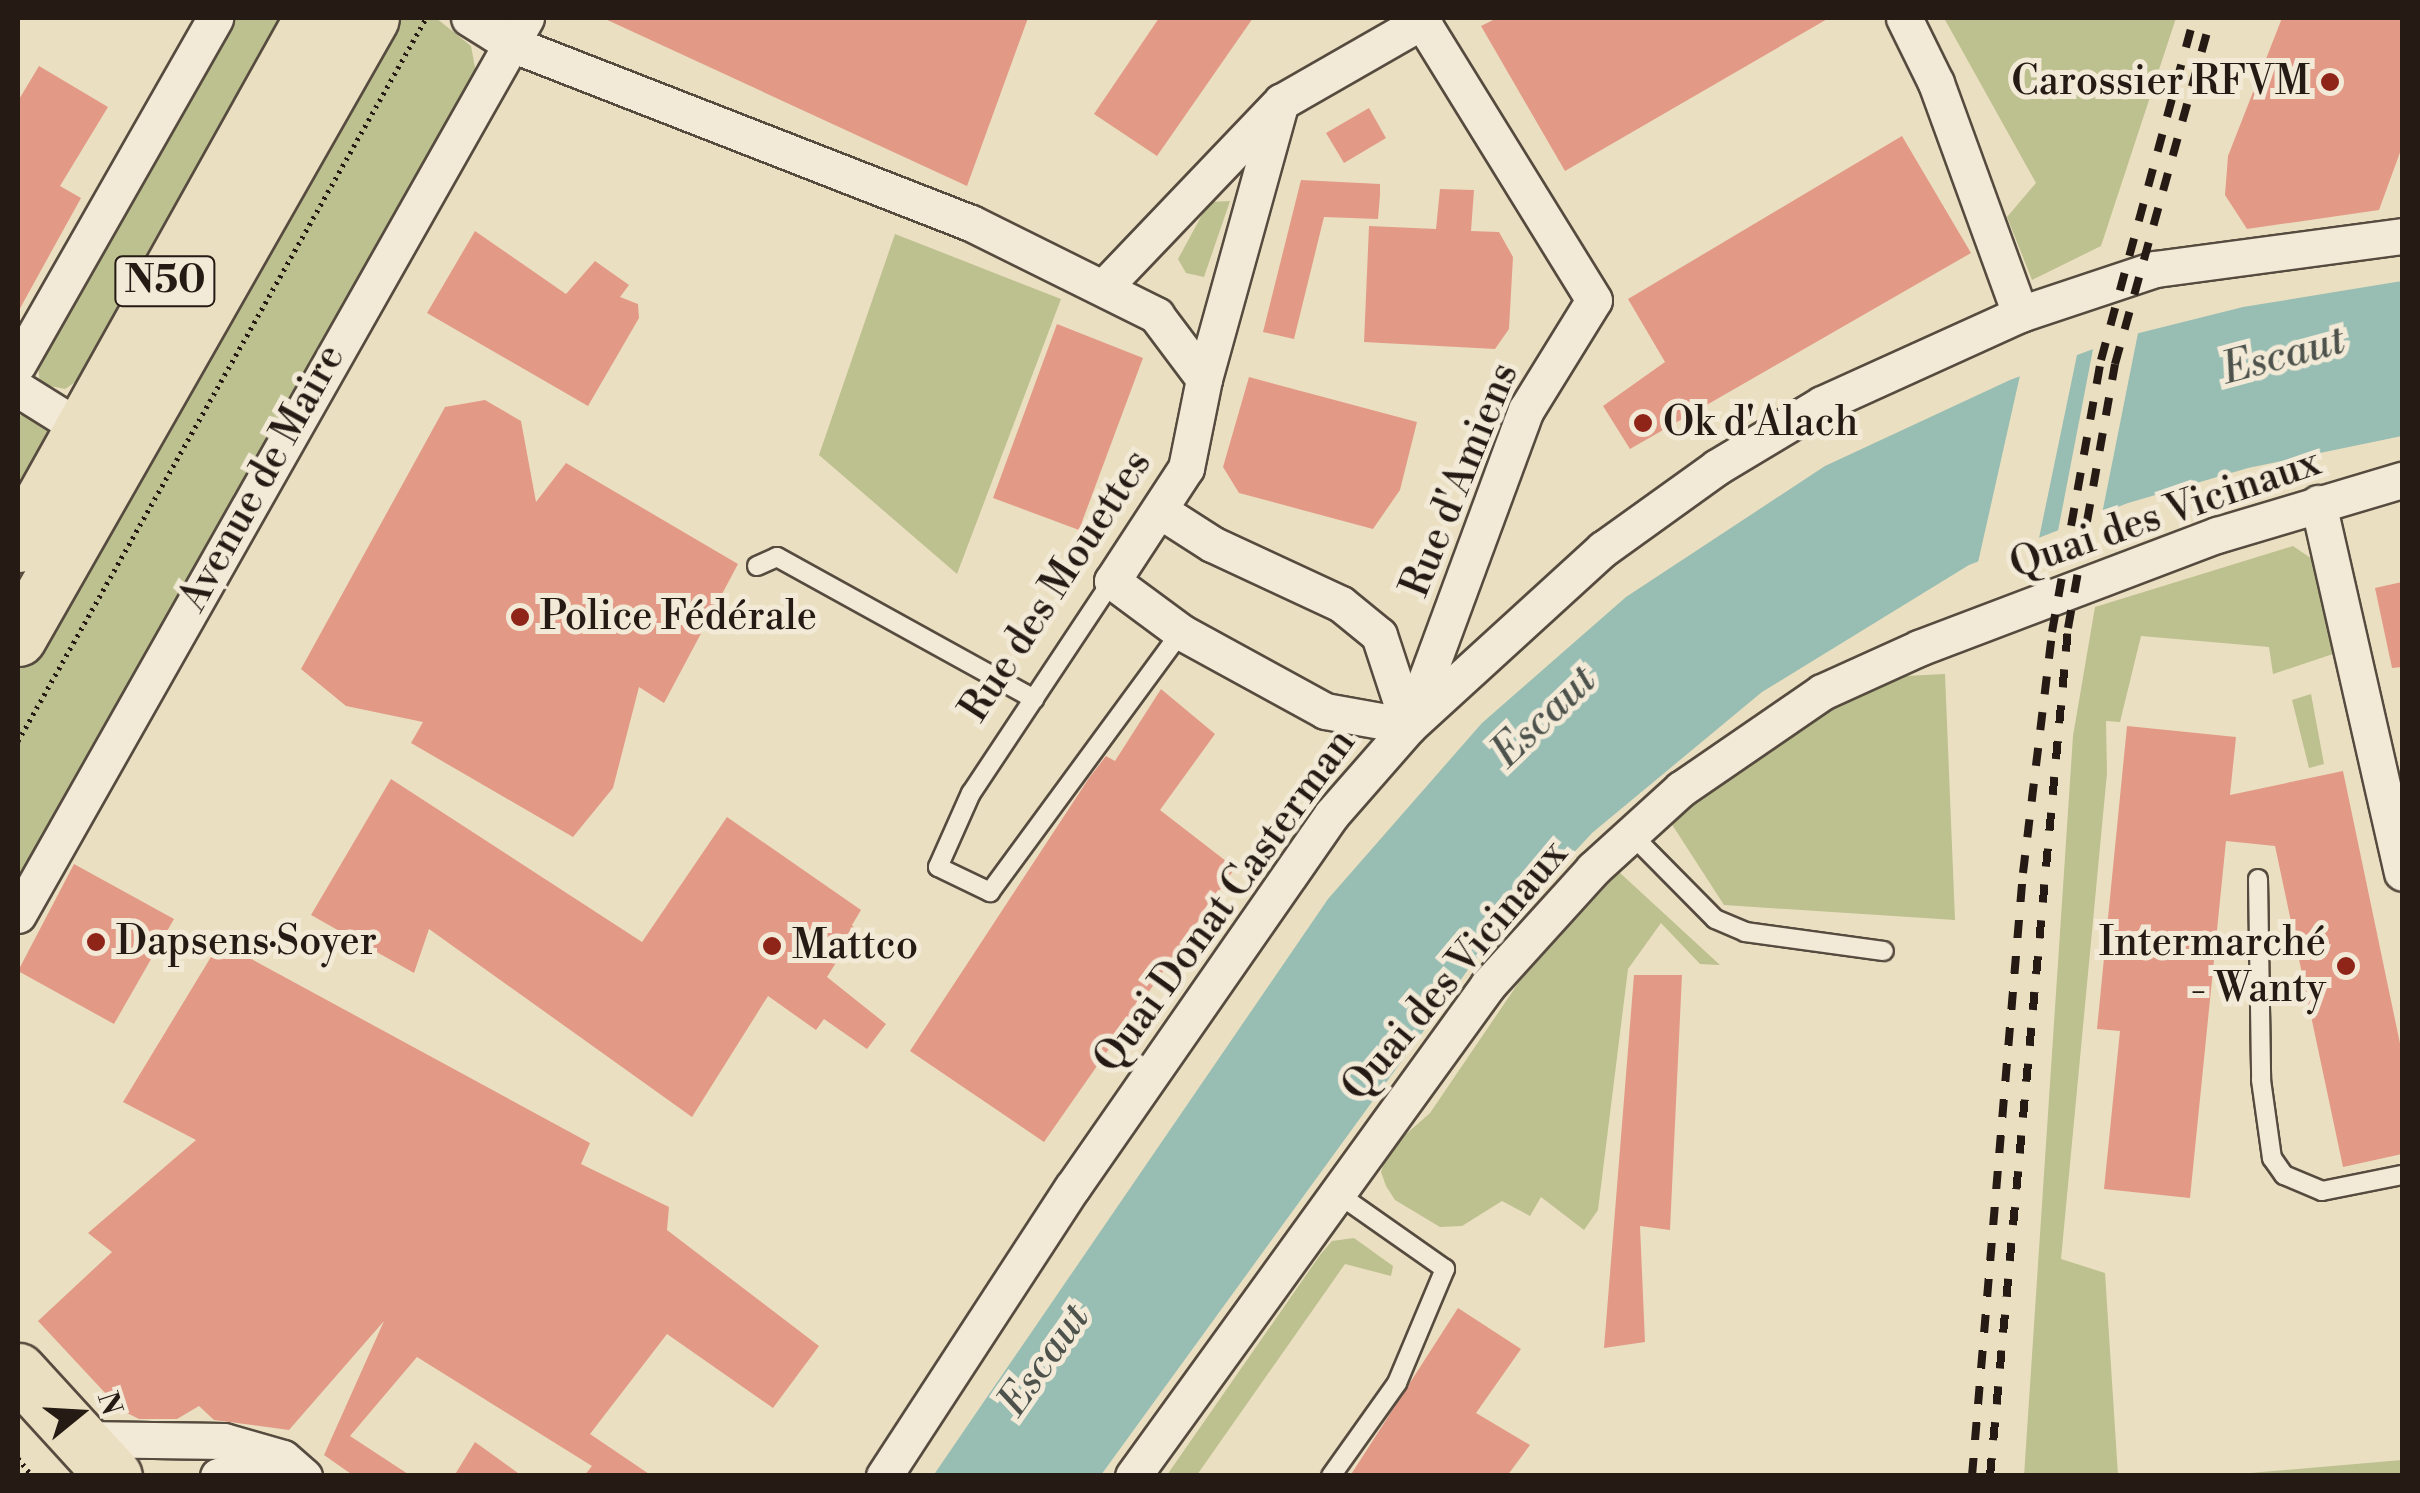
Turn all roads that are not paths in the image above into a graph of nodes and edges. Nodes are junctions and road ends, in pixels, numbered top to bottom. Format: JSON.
{"nodes":[{"id":1,"x":215,"y":18,"type":"edge"},
{"id":2,"x":312,"y":18,"type":"edge"},
{"id":3,"x":336,"y":18,"type":"edge"},
{"id":4,"x":371,"y":18,"type":"edge"},
{"id":5,"x":470,"y":18,"type":"edge"},
{"id":6,"x":1904,"y":18,"type":"edge"},
{"id":7,"x":1422,"y":19,"type":"edge"},
{"id":8,"x":518,"y":30,"type":"edge"},
{"id":9,"x":298,"y":86,"type":"dead end"},
{"id":10,"x":1282,"y":102,"type":"junction"},
{"id":11,"x":2402,"y":236,"type":"edge"},
{"id":12,"x":1106,"y":285,"type":"junction"},
{"id":13,"x":2020,"y":314,"type":"junction"},
{"id":14,"x":18,"y":364,"type":"edge"},
{"id":15,"x":1204,"y":379,"type":"junction"},
{"id":16,"x":18,"y":389,"type":"edge"},
{"id":17,"x":82,"y":429,"type":"junction"},
{"id":18,"x":2402,"y":480,"type":"edge"},
{"id":19,"x":2318,"y":503,"type":"junction"},
{"id":20,"x":1160,"y":510,"type":"junction"},
{"id":21,"x":18,"y":544,"type":"edge"},
{"id":22,"x":757,"y":566,"type":"dead end"},
{"id":23,"x":1112,"y":581,"type":"junction"},
{"id":24,"x":1182,"y":632,"type":"junction"},
{"id":25,"x":18,"y":638,"type":"edge"},
{"id":26,"x":1034,"y":699,"type":"junction"},
{"id":27,"x":1409,"y":726,"type":"junction"},
{"id":28,"x":1630,"y":833,"type":"junction"},
{"id":29,"x":2402,"y":874,"type":"edge"},
{"id":30,"x":2258,"y":879,"type":"dead end"},
{"id":31,"x":18,"y":915,"type":"edge"},
{"id":32,"x":1884,"y":951,"type":"dead end"},
{"id":33,"x":2402,"y":1175,"type":"edge"},
{"id":34,"x":1334,"y":1190,"type":"junction"},
{"id":35,"x":18,"y":1371,"type":"edge"},
{"id":36,"x":18,"y":1422,"type":"edge"},
{"id":37,"x":87,"y":1463,"type":"edge"},
{"id":38,"x":293,"y":1467,"type":"edge"},
{"id":39,"x":218,"y":1476,"type":"edge"},
{"id":40,"x":884,"y":1476,"type":"edge"},
{"id":41,"x":1132,"y":1476,"type":"edge"},
{"id":42,"x":1331,"y":1476,"type":"edge"}],
"edges":[{"from":1,"to":14,"type":"street"},
{"from":2,"to":17,"type":"main road","number":"N50"},
{"from":3,"to":9,"type":"lane"},
{"from":4,"to":25,"type":"main road","number":"N50"},
{"from":5,"to":8,"type":"street"},
{"from":6,"to":13,"type":"street"},
{"from":7,"to":10,"type":"street","name":"Rue d'Amiens"},
{"from":7,"to":27,"type":"street","name":"Rue d'Amiens"},
{"from":8,"to":12,"type":"street"},
{"from":8,"to":31,"type":"street","name":"Avenue de Maire"},
{"from":10,"to":12,"type":"street","name":"Rue d'Amiens"},
{"from":10,"to":15,"type":"street"},
{"from":11,"to":13,"type":"street","name":"Quai Donat Casterman"},
{"from":12,"to":15,"type":"street"},
{"from":13,"to":27,"type":"street","name":"Quai Donat Casterman"},
{"from":15,"to":20,"type":"street","name":"Rue des Mouettes"},
{"from":16,"to":17,"type":"street"},
{"from":17,"to":21,"type":"main road","number":"N50"},
{"from":18,"to":19,"type":"street","name":"Quai des Vicinaux"},
{"from":19,"to":28,"type":"street","name":"Quai des Vicinaux"},
{"from":19,"to":29,"type":"street"},
{"from":20,"to":23,"type":"street","name":"Rue des Mouettes"},
{"from":20,"to":27,"type":"street","name":"Rue d'Amiens"},
{"from":22,"to":26,"type":"lane"},
{"from":23,"to":24,"type":"street"},
{"from":23,"to":26,"type":"lane","name":"Rue des Mouettes"},
{"from":24,"to":26,"type":"lane","name":"Rue des Mouettes"},
{"from":24,"to":27,"type":"street"},
{"from":27,"to":40,"type":"street","name":"Quai Donat Casterman"},
{"from":28,"to":32,"type":"lane"},
{"from":28,"to":34,"type":"street","name":"Quai des Vicinaux"},
{"from":30,"to":33,"type":"lane"},
{"from":34,"to":41,"type":"street","name":"Quai des Vicinaux"},
{"from":34,"to":42,"type":"lane"},
{"from":35,"to":37,"type":"main road"},
{"from":36,"to":37,"type":"main road"},
{"from":37,"to":38,"type":"street"},
{"from":38,"to":39,"type":"street"}]}
